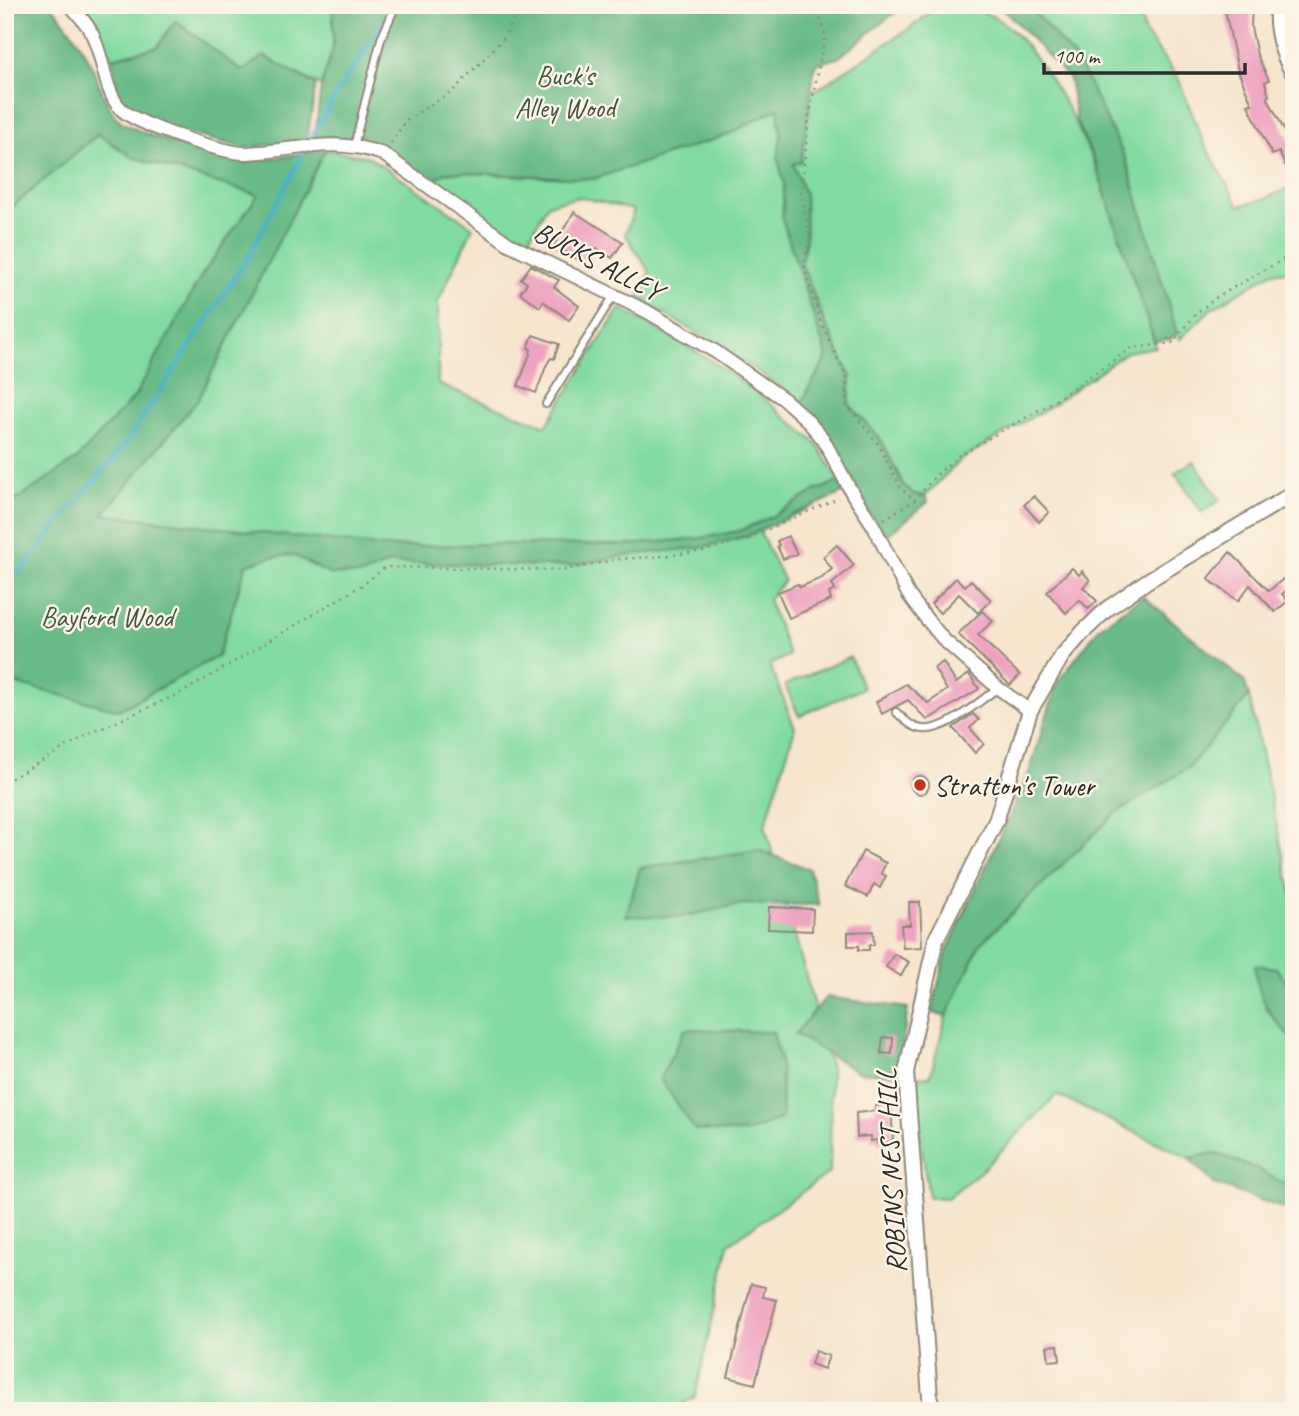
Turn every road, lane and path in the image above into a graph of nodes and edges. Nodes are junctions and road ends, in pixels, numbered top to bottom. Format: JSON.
{"nodes":[{"id":1,"x":70,"y":5,"type":"edge"},
{"id":2,"x":397,"y":5,"type":"edge"},
{"id":3,"x":520,"y":5,"type":"edge"},
{"id":4,"x":817,"y":5,"type":"edge"},
{"id":5,"x":1276,"y":5,"type":"edge"},
{"id":6,"x":1294,"y":77,"type":"edge"},
{"id":7,"x":354,"y":146,"type":"junction"},
{"id":8,"x":383,"y":154,"type":"junction"},
{"id":9,"x":1294,"y":253,"type":"edge"},
{"id":10,"x":614,"y":295,"type":"junction"},
{"id":11,"x":547,"y":404,"type":"dead end"},
{"id":12,"x":852,"y":493,"type":"junction"},
{"id":13,"x":1294,"y":493,"type":"edge"},
{"id":14,"x":915,"y":499,"type":"junction"},
{"id":15,"x":873,"y":525,"type":"junction"},
{"id":16,"x":998,"y":688,"type":"junction"},
{"id":17,"x":1030,"y":711,"type":"junction"},
{"id":18,"x":896,"y":712,"type":"dead end"},
{"id":19,"x":5,"y":782,"type":"edge"},
{"id":20,"x":931,"y":1411,"type":"edge"}],
"edges":[{"from":1,"to":7,"type":"street","name":"BUCKS ALLEY"},
{"from":2,"to":7,"type":"lane"},
{"from":3,"to":8,"type":"path"},
{"from":4,"to":14,"type":"path"},
{"from":5,"to":6,"type":"street"},
{"from":7,"to":8,"type":"street","name":"BUCKS ALLEY"},
{"from":8,"to":10,"type":"street","name":"BUCKS ALLEY"},
{"from":9,"to":14,"type":"path"},
{"from":10,"to":11,"type":"lane"},
{"from":10,"to":12,"type":"street","name":"BUCKS ALLEY"},
{"from":12,"to":15,"type":"street","name":"BUCKS ALLEY"},
{"from":12,"to":19,"type":"path"},
{"from":13,"to":17,"type":"street","name":"ROBINS NEST HILL"},
{"from":14,"to":15,"type":"path"},
{"from":15,"to":16,"type":"street","name":"BUCKS ALLEY"},
{"from":16,"to":17,"type":"street","name":"BUCKS ALLEY"},
{"from":16,"to":18,"type":"lane"},
{"from":17,"to":20,"type":"street","name":"ROBINS NEST HILL"}]}
